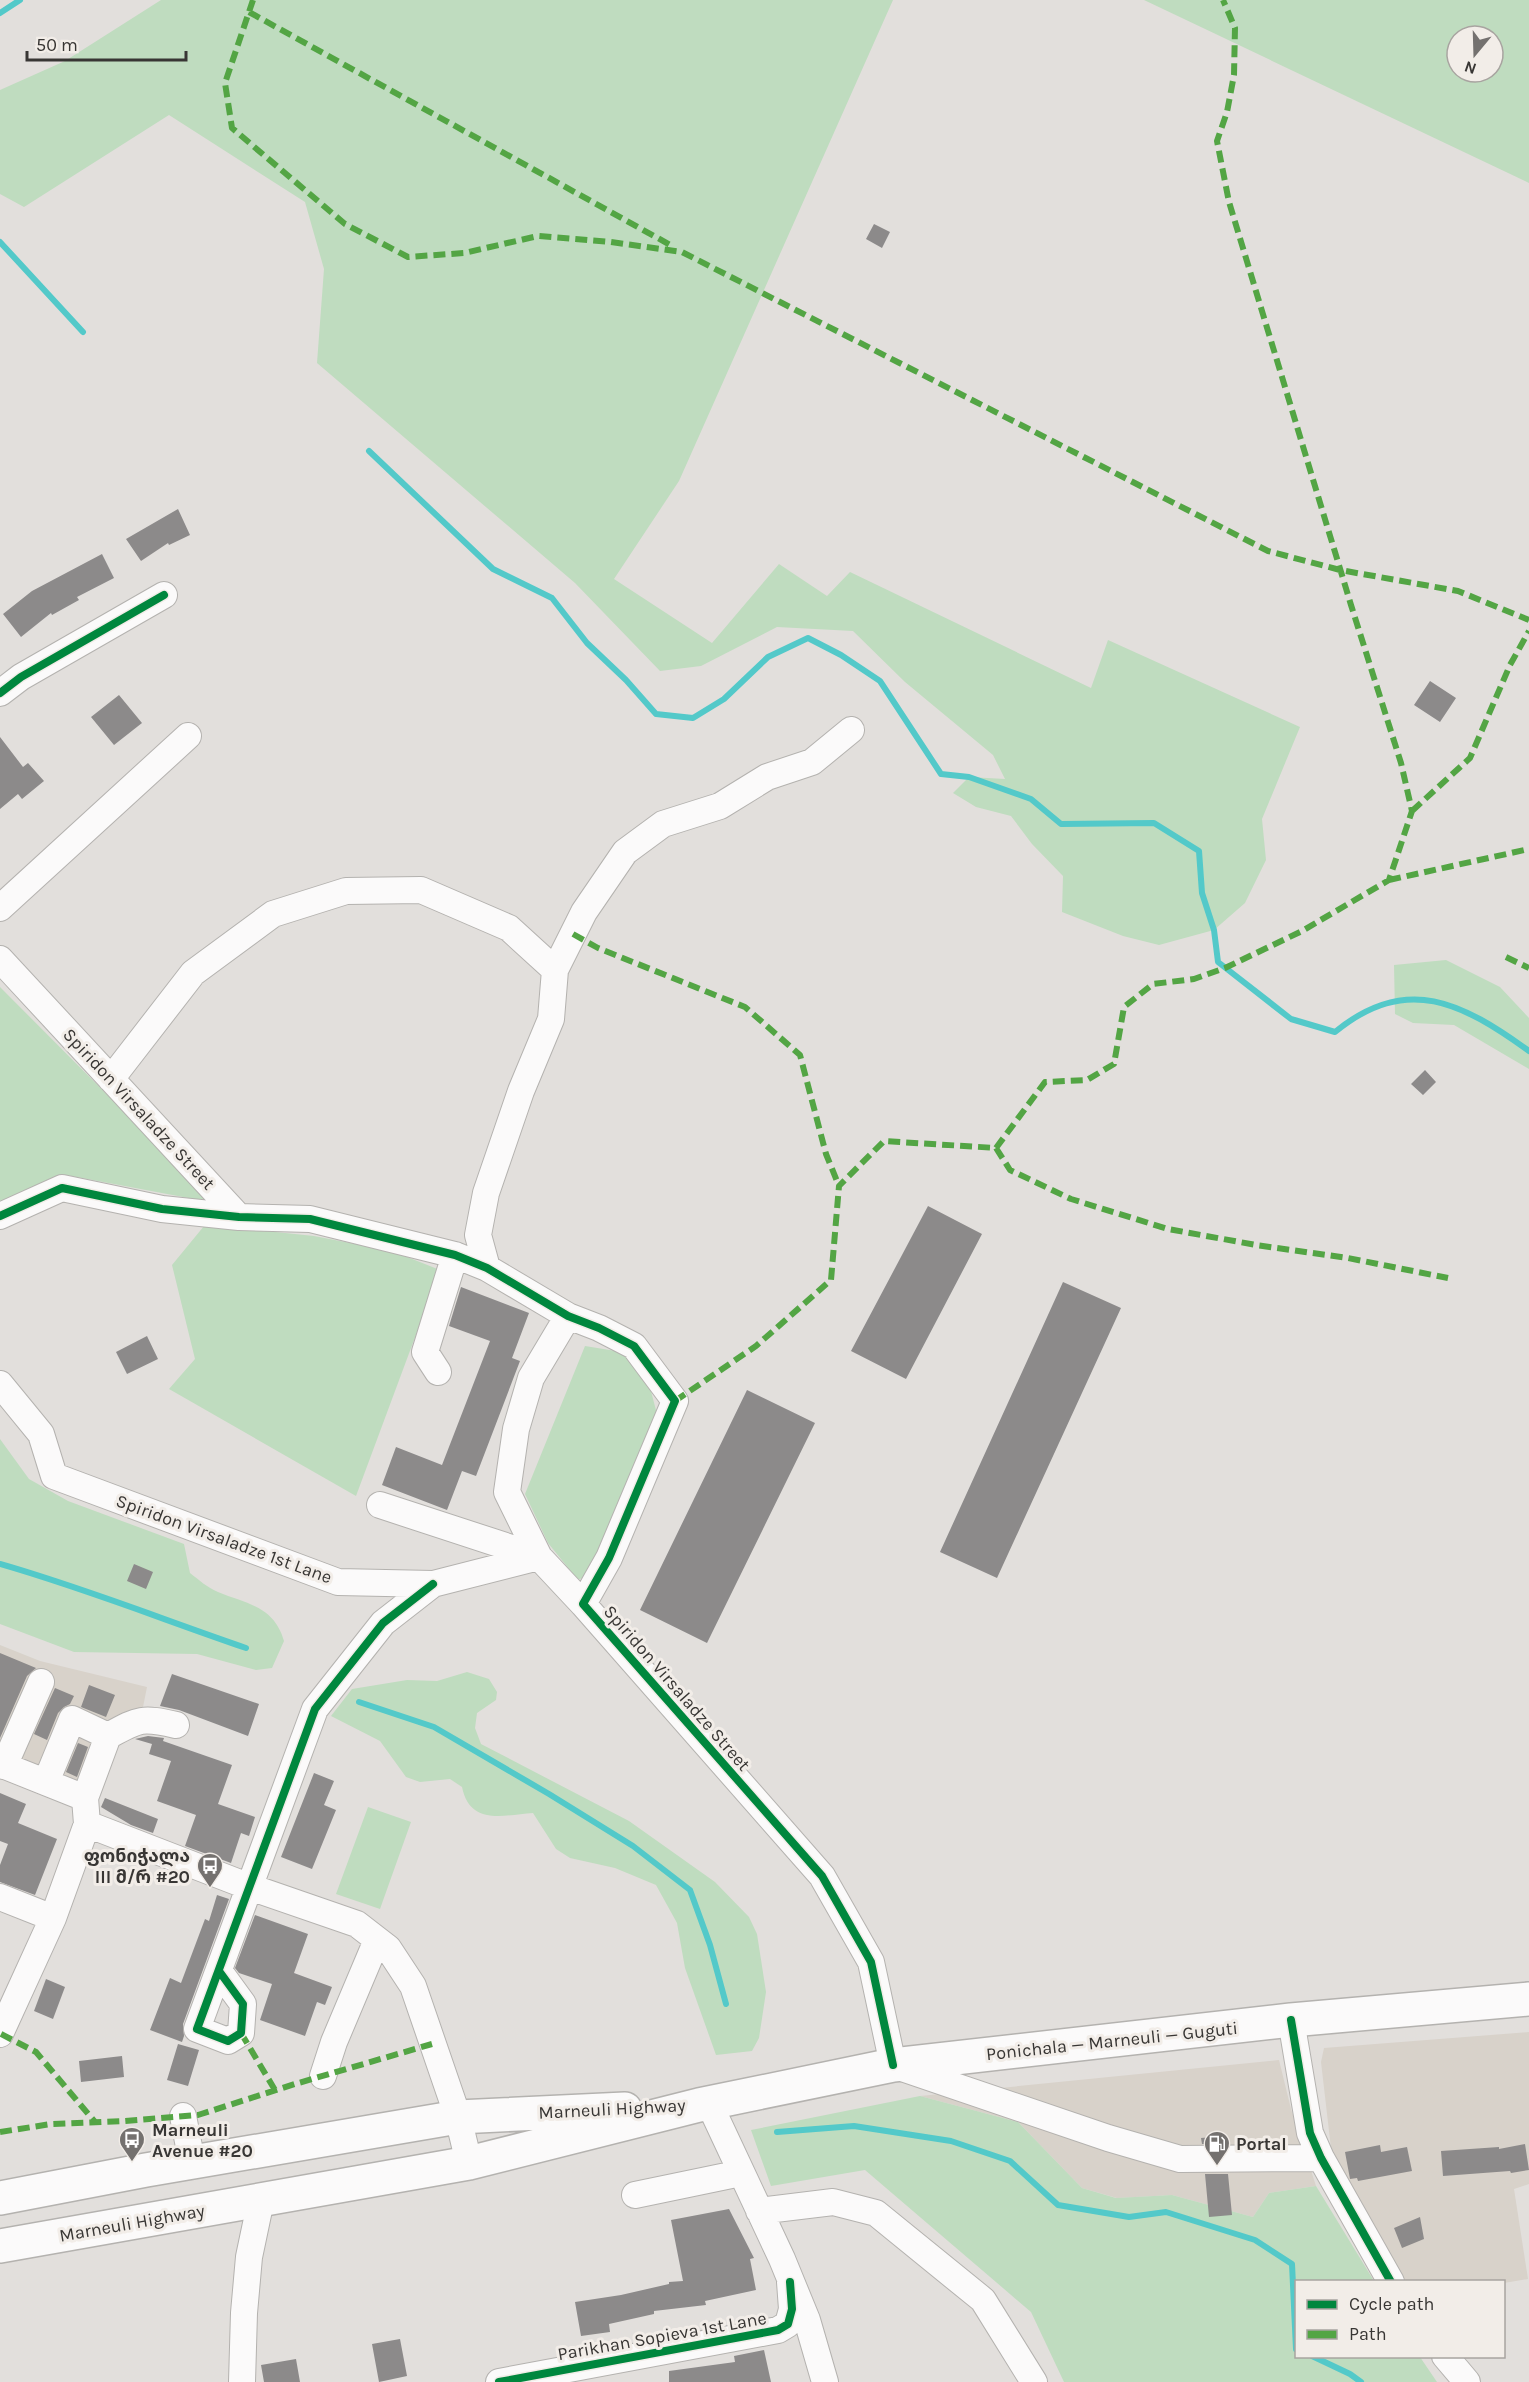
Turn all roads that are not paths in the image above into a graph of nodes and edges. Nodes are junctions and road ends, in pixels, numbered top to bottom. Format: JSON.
{"nodes":[{"id":1,"x":164,"y":595,"type":"dead end"},
{"id":2,"x":0,"y":693,"type":"edge"},
{"id":3,"x":851,"y":730,"type":"dead end"},
{"id":4,"x":188,"y":736,"type":"dead end"},
{"id":5,"x":0,"y":908,"type":"edge"},
{"id":6,"x":0,"y":959,"type":"edge"},
{"id":7,"x":555,"y":970,"type":"junction"},
{"id":8,"x":111,"y":1079,"type":"junction"},
{"id":9,"x":0,"y":1216,"type":"edge"},
{"id":10,"x":239,"y":1217,"type":"junction"},
{"id":11,"x":456,"y":1255,"type":"junction"},
{"id":12,"x":487,"y":1268,"type":"junction"},
{"id":13,"x":568,"y":1316,"type":"junction"},
{"id":14,"x":438,"y":1372,"type":"dead end"},
{"id":15,"x":0,"y":1384,"type":"edge"},
{"id":16,"x":380,"y":1505,"type":"dead end"},
{"id":17,"x":539,"y":1557,"type":"junction"},
{"id":18,"x":433,"y":1584,"type":"junction"},
{"id":19,"x":583,"y":1604,"type":"junction"},
{"id":20,"x":41,"y":1682,"type":"dead end"},
{"id":21,"x":176,"y":1725,"type":"dead end"},
{"id":22,"x":108,"y":1736,"type":"junction"},
{"id":23,"x":2,"y":1765,"type":"edge"},
{"id":24,"x":46,"y":1782,"type":"junction"},
{"id":25,"x":85,"y":1798,"type":"junction"},
{"id":26,"x":87,"y":1824,"type":"junction"},
{"id":27,"x":250,"y":1887,"type":"junction"},
{"id":28,"x":0,"y":1897,"type":"edge"},
{"id":29,"x":53,"y":1918,"type":"junction"},
{"id":30,"x":377,"y":1940,"type":"junction"},
{"id":31,"x":219,"y":1971,"type":"dead end"},
{"id":32,"x":1529,"y":1999,"type":"edge"},
{"id":33,"x":1292,"y":2020,"type":"junction"},
{"id":34,"x":0,"y":2034,"type":"edge"},
{"id":35,"x":893,"y":2065,"type":"junction"},
{"id":36,"x":323,"y":2076,"type":"dead end"},
{"id":37,"x":704,"y":2104,"type":"junction"},
{"id":38,"x":183,"y":2116,"type":"dead end"},
{"id":39,"x":458,"y":2117,"type":"junction"},
{"id":40,"x":1321,"y":2158,"type":"junction"},
{"id":41,"x":192,"y":2162,"type":"junction"},
{"id":42,"x":469,"y":2163,"type":"junction"},
{"id":43,"x":741,"y":2173,"type":"junction"},
{"id":44,"x":635,"y":2195,"type":"dead end"},
{"id":45,"x":0,"y":2198,"type":"edge"},
{"id":46,"x":261,"y":2200,"type":"junction"},
{"id":47,"x":759,"y":2211,"type":"junction"},
{"id":48,"x":0,"y":2246,"type":"edge"},
{"id":49,"x":1390,"y":2280,"type":"edge"},
{"id":50,"x":790,"y":2282,"type":"junction"},
{"id":51,"x":1447,"y":2358,"type":"edge"},
{"id":52,"x":242,"y":2382,"type":"edge"},
{"id":53,"x":499,"y":2382,"type":"edge"},
{"id":54,"x":825,"y":2382,"type":"edge"},
{"id":55,"x":1034,"y":2382,"type":"edge"},
{"id":56,"x":1467,"y":2382,"type":"edge"}],
"edges":[{"from":1,"to":2,"type":"street"},
{"from":3,"to":7,"type":"street"},
{"from":4,"to":5,"type":"street"},
{"from":6,"to":8,"type":"street","name":"Spiridon Virsaladze Street"},
{"from":7,"to":8,"type":"street"},
{"from":7,"to":12,"type":"street"},
{"from":8,"to":10,"type":"street","name":"Spiridon Virsaladze Street"},
{"from":9,"to":10,"type":"street"},
{"from":10,"to":11,"type":"street","name":"Spiridon Virsaladze Street"},
{"from":11,"to":12,"type":"street","name":"Spiridon Virsaladze Street"},
{"from":11,"to":14,"type":"street"},
{"from":12,"to":13,"type":"street","name":"Spiridon Virsaladze Street"},
{"from":13,"to":17,"type":"street"},
{"from":13,"to":19,"type":"street","name":"Spiridon Virsaladze Street"},
{"from":15,"to":18,"type":"street","name":"Spiridon Virsaladze 1st Lane"},
{"from":16,"to":17,"type":"street"},
{"from":17,"to":18,"type":"street","name":"Spiridon Virsaladze 1st Lane"},
{"from":17,"to":19,"type":"street"},
{"from":18,"to":27,"type":"street"},
{"from":19,"to":35,"type":"street","name":"Spiridon Virsaladze Street"},
{"from":20,"to":23,"type":"street"},
{"from":21,"to":22,"type":"street"},
{"from":22,"to":24,"type":"street"},
{"from":22,"to":25,"type":"street"},
{"from":23,"to":24,"type":"street"},
{"from":24,"to":25,"type":"street"},
{"from":25,"to":26,"type":"street"},
{"from":26,"to":27,"type":"street"},
{"from":26,"to":29,"type":"street"},
{"from":27,"to":30,"type":"street"},
{"from":27,"to":31,"type":"street"},
{"from":28,"to":29,"type":"street"},
{"from":29,"to":34,"type":"street"},
{"from":30,"to":36,"type":"street"},
{"from":30,"to":39,"type":"street"},
{"from":32,"to":33,"type":"highway","name":"Ponichala — Marneuli — Guguti"},
{"from":33,"to":35,"type":"highway","name":"Ponichala — Marneuli — Guguti"},
{"from":33,"to":40,"type":"street"},
{"from":35,"to":37,"type":"highway","name":"Ponichala — Marneuli — Guguti"},
{"from":35,"to":40,"type":"street"},
{"from":37,"to":39,"type":"highway","name":"Marneuli Highway"},
{"from":37,"to":42,"type":"highway","name":"Marneuli Highway"},
{"from":37,"to":43,"type":"street"},
{"from":38,"to":41,"type":"street"},
{"from":39,"to":41,"type":"highway","name":"Marneuli Highway"},
{"from":39,"to":42,"type":"street"},
{"from":40,"to":49,"type":"street"},
{"from":41,"to":45,"type":"highway","name":"Marneuli Highway"},
{"from":42,"to":46,"type":"highway","name":"Marneuli Highway"},
{"from":43,"to":44,"type":"street"},
{"from":43,"to":47,"type":"street"},
{"from":46,"to":48,"type":"highway","name":"Marneuli Highway"},
{"from":46,"to":52,"type":"street"},
{"from":47,"to":50,"type":"street"},
{"from":47,"to":55,"type":"street"},
{"from":50,"to":53,"type":"street","name":"Parikhan Sopieva 1st Lane"},
{"from":50,"to":54,"type":"street"},
{"from":51,"to":56,"type":"street"}]}
